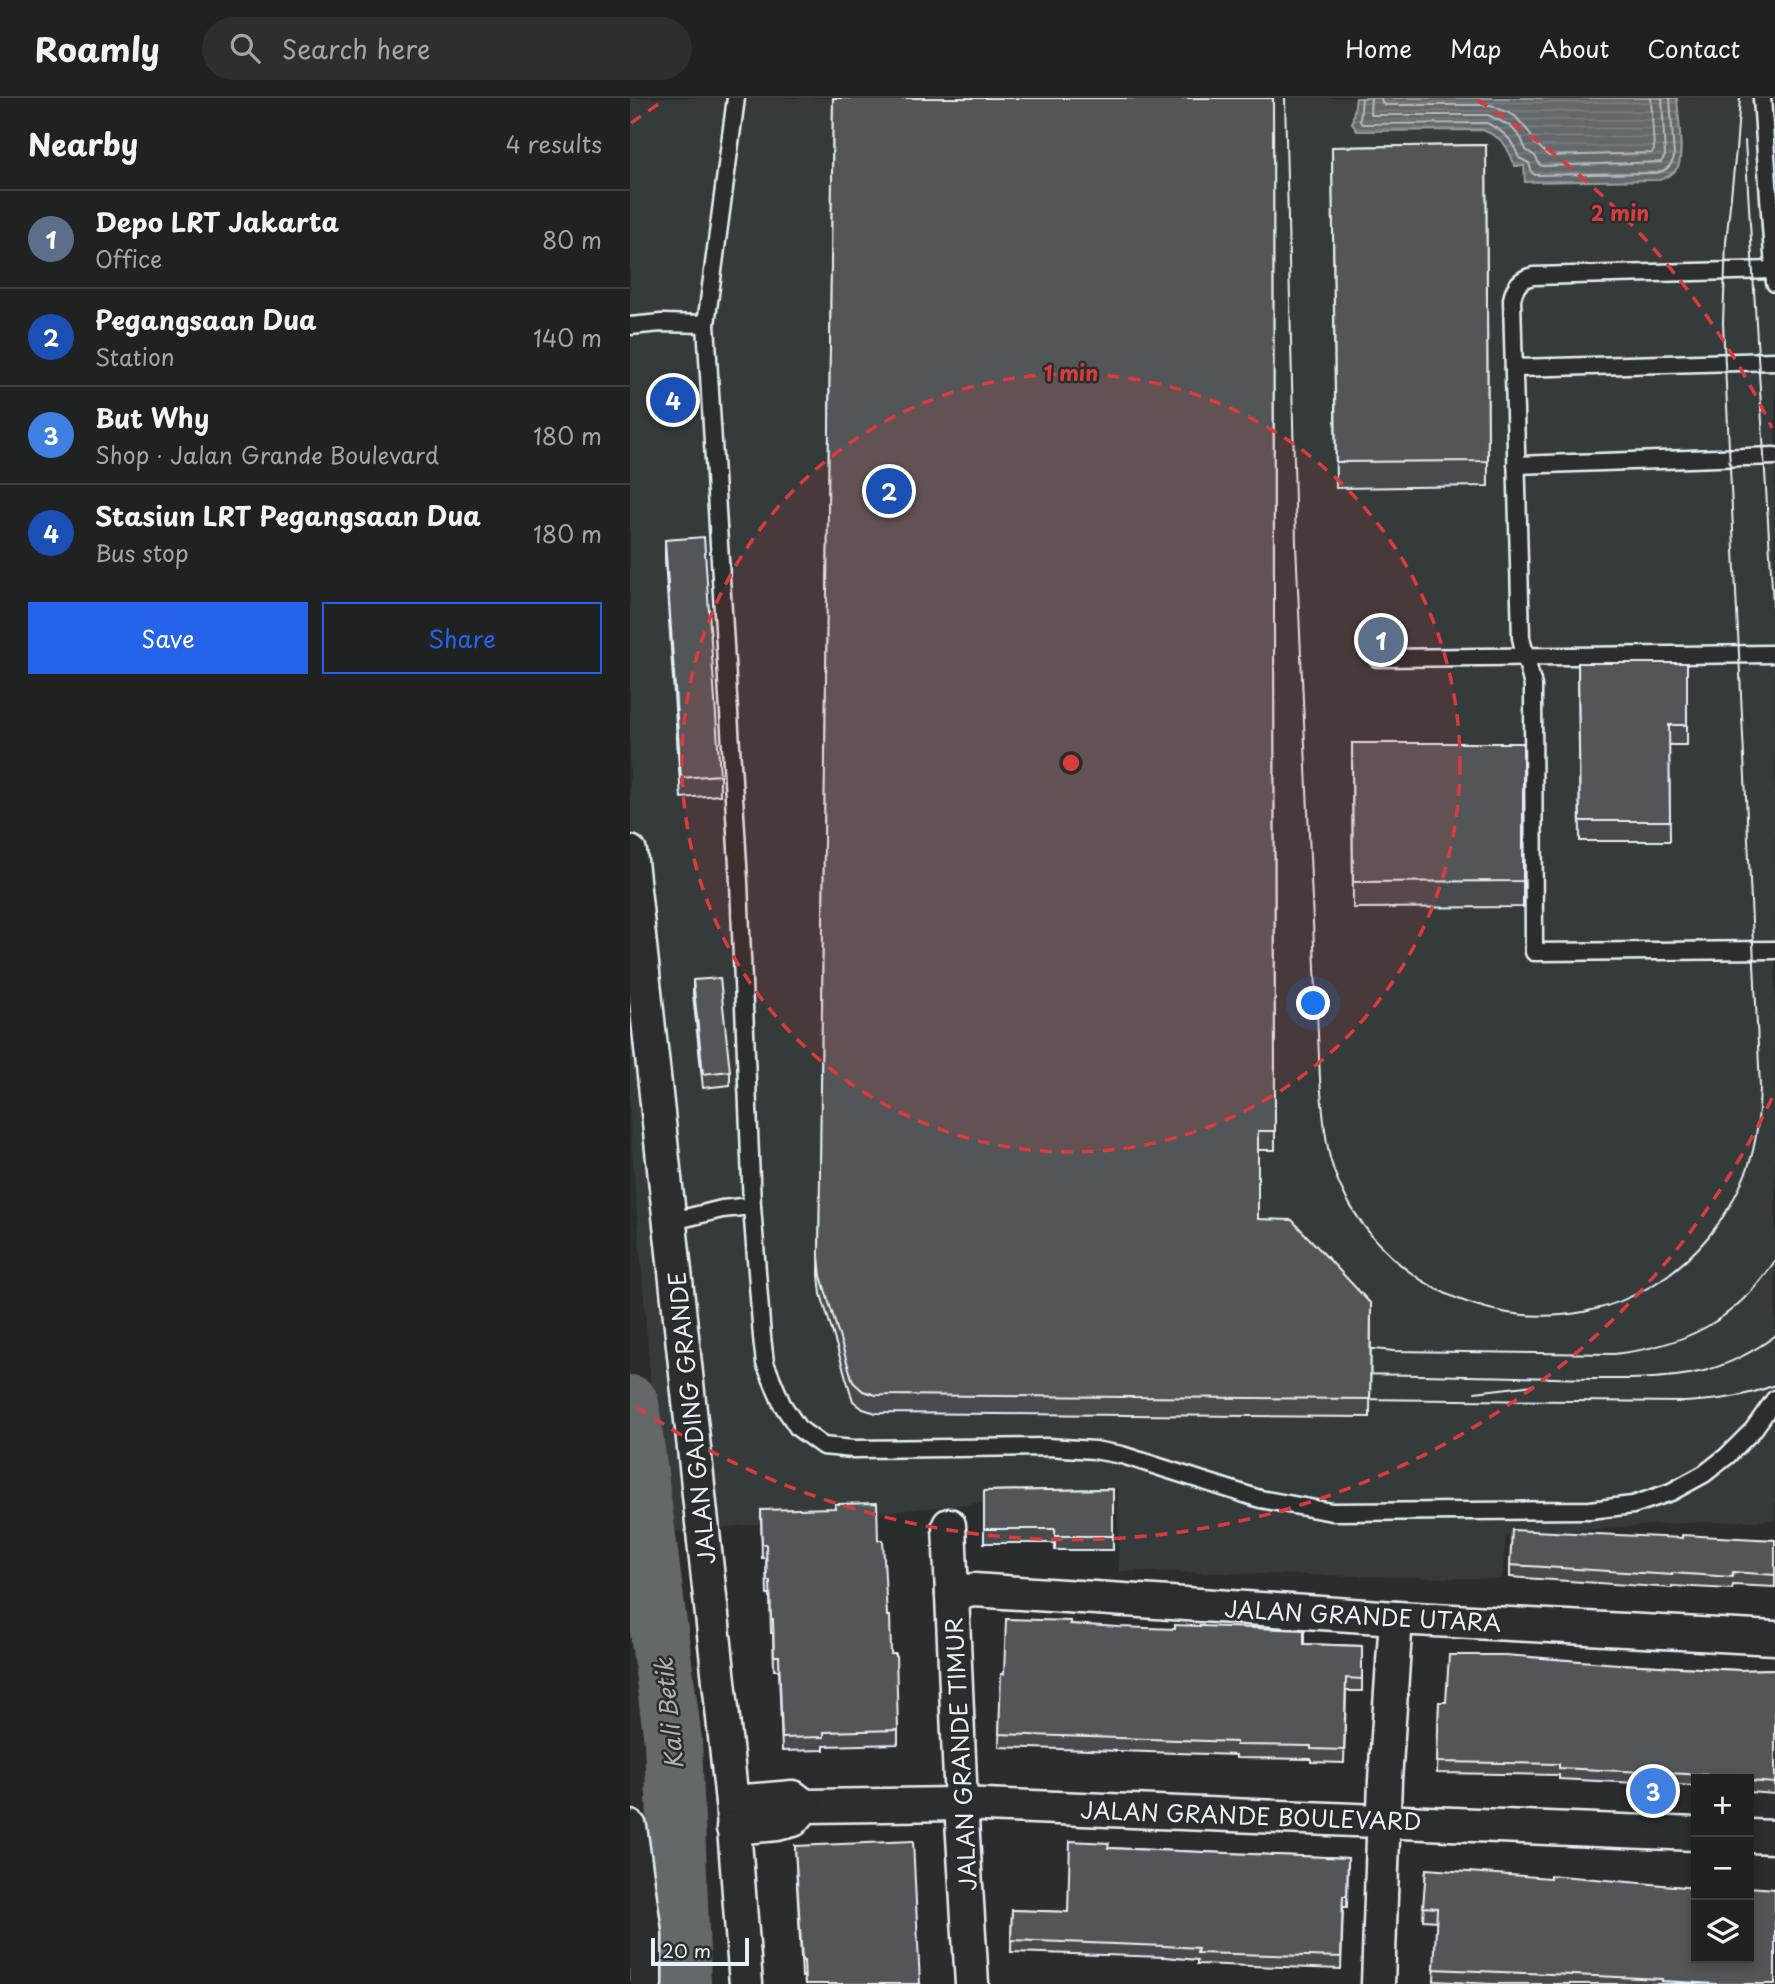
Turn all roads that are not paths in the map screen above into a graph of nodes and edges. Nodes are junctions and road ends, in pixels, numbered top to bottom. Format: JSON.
{"nodes":[{"id":1,"x":736,"y":98,"type":"edge"},
{"id":2,"x":1762,"y":98,"type":"edge"},
{"id":3,"x":1774,"y":270,"type":"edge"},
{"id":4,"x":1775,"y":283,"type":"edge"},
{"id":5,"x":706,"y":324,"type":"junction"},
{"id":6,"x":630,"y":326,"type":"edge"},
{"id":7,"x":1775,"y":361,"type":"edge"},
{"id":8,"x":1514,"y":368,"type":"junction"},
{"id":9,"x":1775,"y":456,"type":"edge"},
{"id":10,"x":1516,"y":465,"type":"junction"},
{"id":11,"x":1775,"y":654,"type":"edge"},
{"id":12,"x":1526,"y":657,"type":"junction"},
{"id":13,"x":1377,"y":658,"type":"dead end"},
{"id":14,"x":630,"y":852,"type":"edge"},
{"id":15,"x":1775,"y":950,"type":"edge"},
{"id":16,"x":752,"y":1206,"type":"junction"},
{"id":17,"x":669,"y":1222,"type":"junction"},
{"id":18,"x":1775,"y":1399,"type":"edge"},
{"id":19,"x":949,"y":1525,"type":"dead end"},
{"id":20,"x":952,"y":1594,"type":"junction"},
{"id":21,"x":1396,"y":1618,"type":"junction"},
{"id":22,"x":1775,"y":1637,"type":"edge"},
{"id":23,"x":961,"y":1804,"type":"junction"},
{"id":24,"x":733,"y":1815,"type":"junction"},
{"id":25,"x":1384,"y":1820,"type":"junction"},
{"id":26,"x":630,"y":1827,"type":"edge"},
{"id":27,"x":1691,"y":1833,"type":"edge"},
{"id":28,"x":1754,"y":1836,"type":"edge"},
{"id":29,"x":1775,"y":1837,"type":"edge"},
{"id":30,"x":637,"y":1941,"type":"edge"},
{"id":31,"x":645,"y":1984,"type":"edge"},
{"id":32,"x":746,"y":1984,"type":"edge"},
{"id":33,"x":972,"y":1984,"type":"edge"},
{"id":34,"x":1378,"y":1984,"type":"edge"}],
"edges":[{"from":1,"to":5,"type":"lane"},
{"from":2,"to":3,"type":"lane"},
{"from":3,"to":4,"type":"lane"},
{"from":3,"to":8,"type":"lane"},
{"from":5,"to":6,"type":"lane"},
{"from":5,"to":16,"type":"lane"},
{"from":7,"to":8,"type":"lane"},
{"from":8,"to":10,"type":"lane"},
{"from":9,"to":10,"type":"lane"},
{"from":10,"to":12,"type":"lane"},
{"from":11,"to":12,"type":"lane"},
{"from":12,"to":13,"type":"lane"},
{"from":12,"to":15,"type":"lane"},
{"from":14,"to":17,"type":"street","name":"JALAN GADING GRANDE"},
{"from":16,"to":17,"type":"lane"},
{"from":16,"to":18,"type":"lane"},
{"from":17,"to":24,"type":"street","name":"JALAN GADING GRANDE"},
{"from":19,"to":20,"type":"street","name":"JALAN GRANDE TIMUR"},
{"from":20,"to":21,"type":"street","name":"JALAN GRANDE UTARA"},
{"from":20,"to":23,"type":"street","name":"JALAN GRANDE TIMUR"},
{"from":21,"to":22,"type":"street","name":"JALAN GRANDE UTARA"},
{"from":21,"to":25,"type":"street"},
{"from":23,"to":24,"type":"street","name":"JALAN GRANDE BOULEVARD"},
{"from":23,"to":25,"type":"street","name":"JALAN GRANDE BOULEVARD"},
{"from":23,"to":33,"type":"street","name":"JALAN GRANDE TIMUR"},
{"from":24,"to":32,"type":"street","name":"JALAN GADING GRANDE"},
{"from":25,"to":27,"type":"street","name":"JALAN GRANDE BOULEVARD"},
{"from":25,"to":34,"type":"street"},
{"from":26,"to":30,"type":"street"},
{"from":28,"to":29,"type":"street"},
{"from":30,"to":31,"type":"street"}]}
